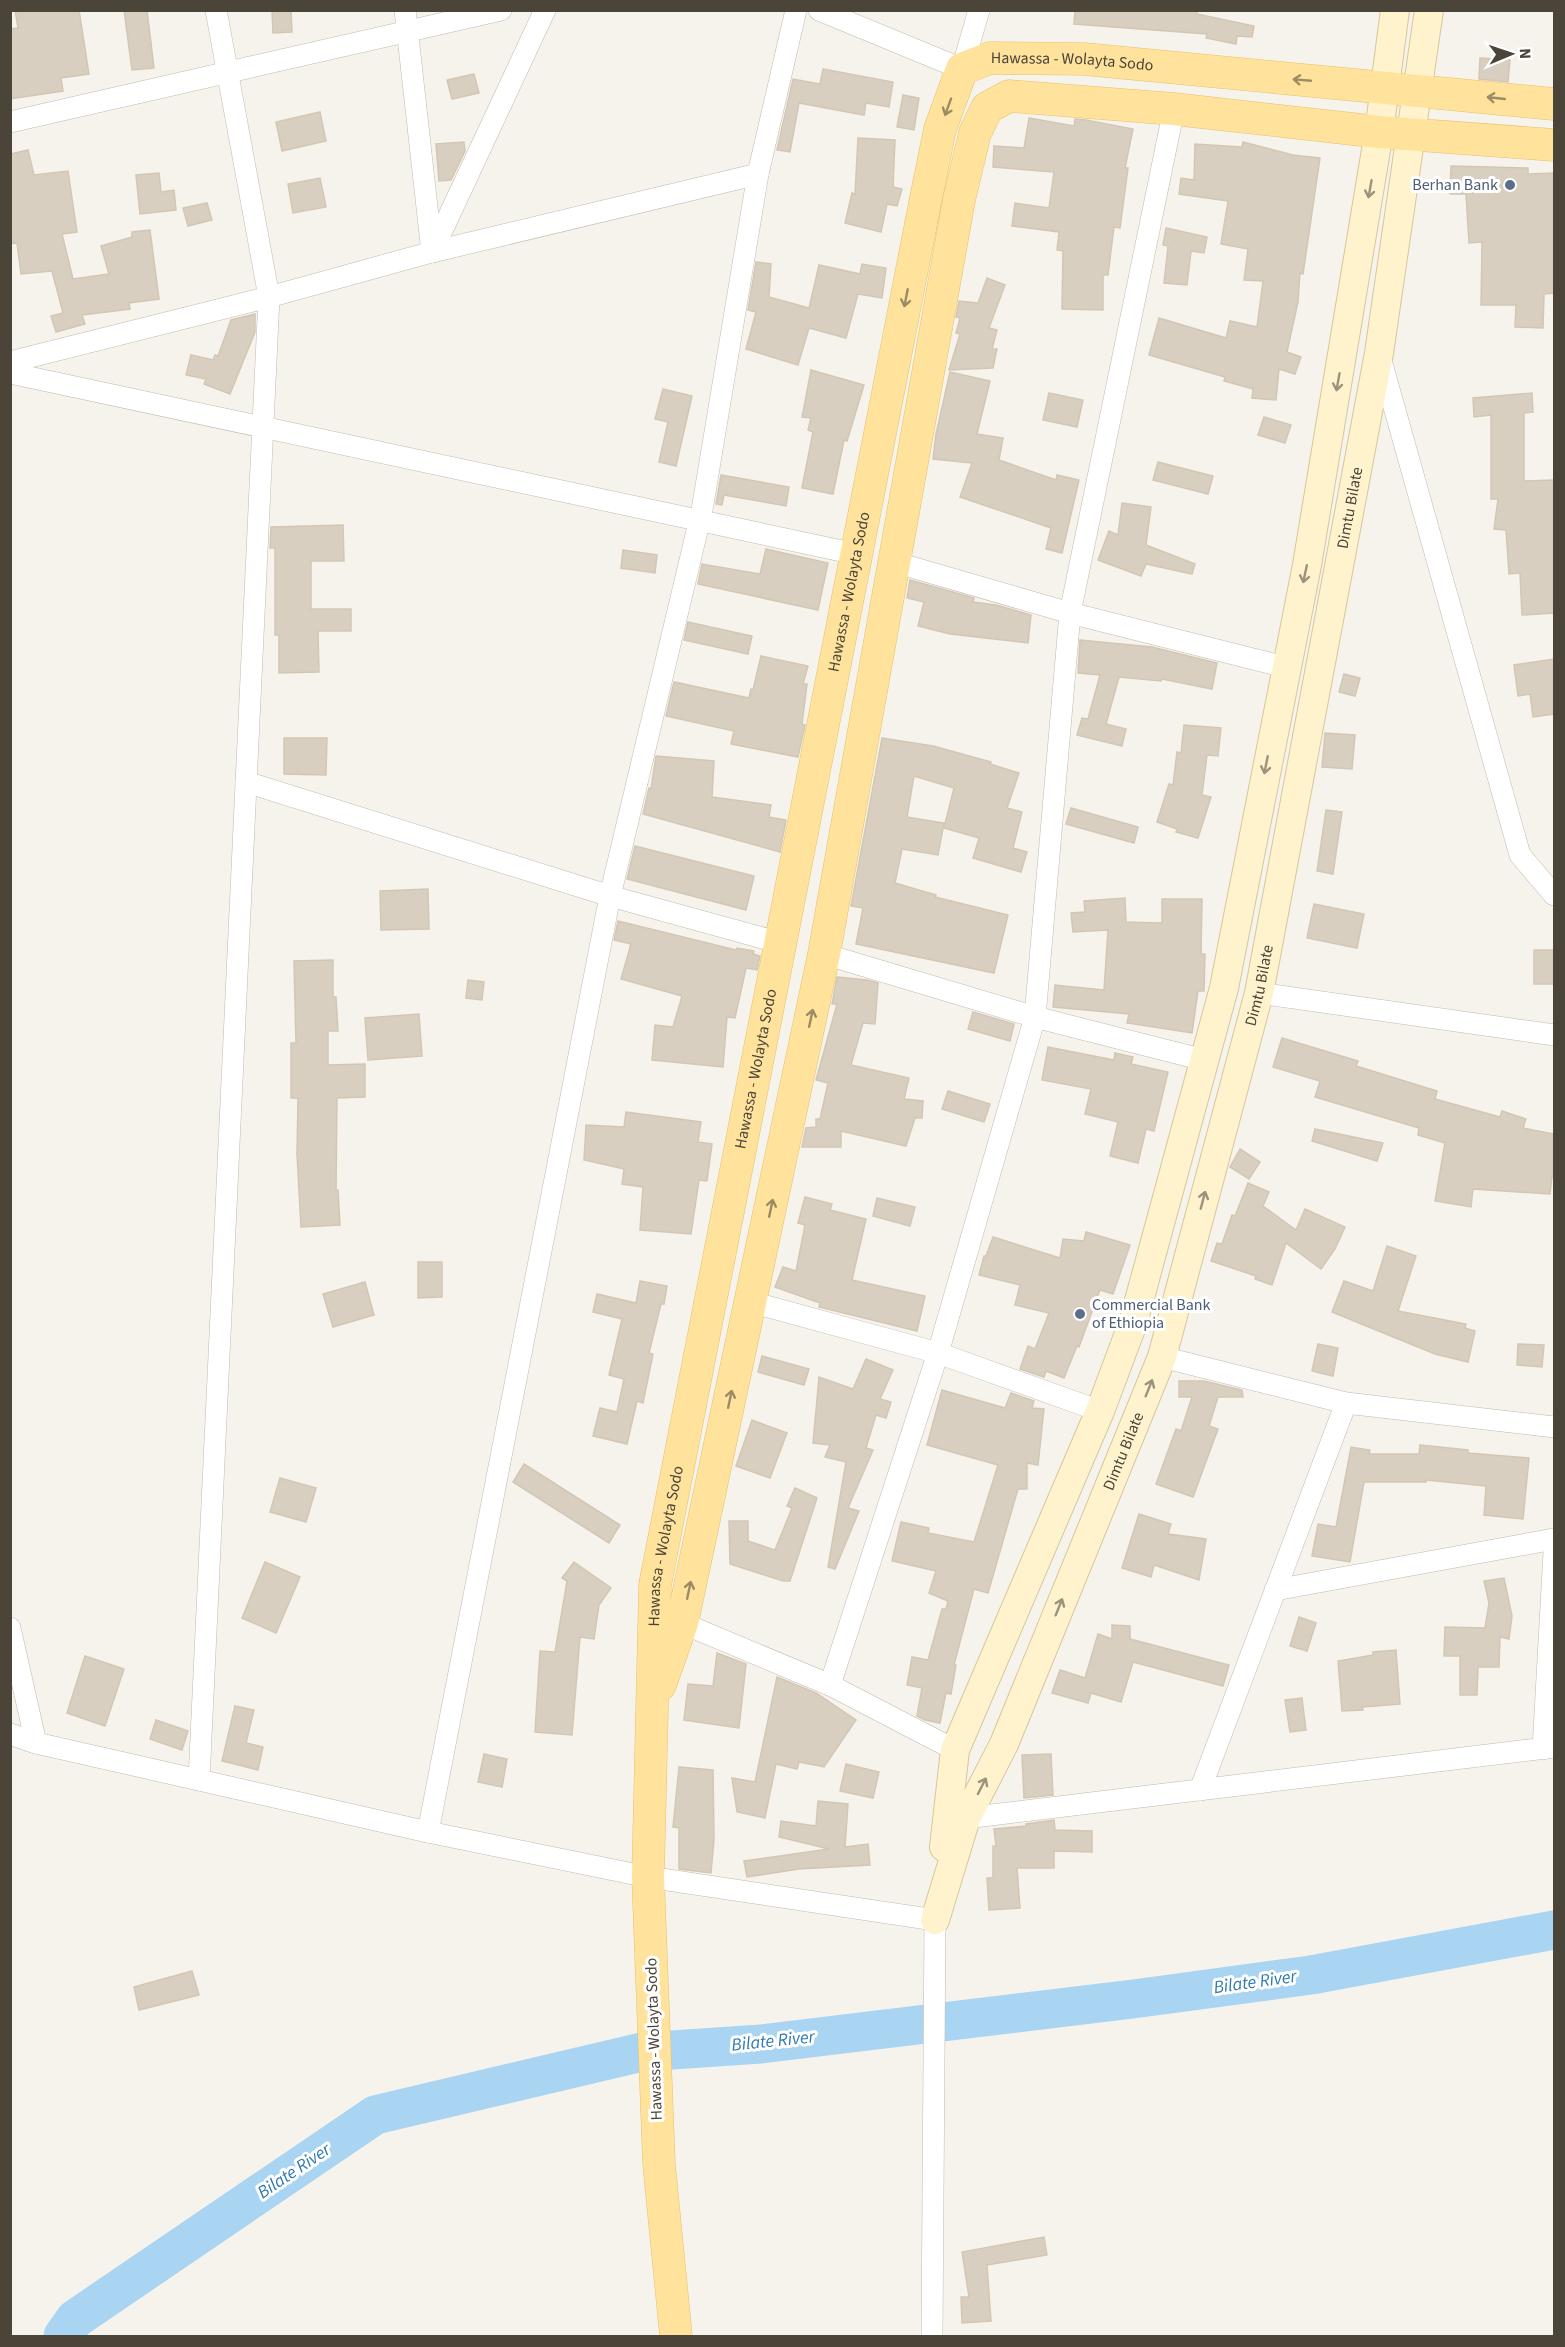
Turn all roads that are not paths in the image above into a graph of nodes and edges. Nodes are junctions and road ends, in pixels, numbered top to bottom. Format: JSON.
{"nodes":[{"id":1,"x":216,"y":10,"type":"edge"},
{"id":2,"x":501,"y":10,"type":"edge"},
{"id":3,"x":545,"y":10,"type":"edge"},
{"id":4,"x":796,"y":10,"type":"edge"},
{"id":5,"x":819,"y":10,"type":"edge"},
{"id":6,"x":979,"y":10,"type":"edge"},
{"id":7,"x":1395,"y":10,"type":"edge"},
{"id":8,"x":1429,"y":10,"type":"edge"},
{"id":9,"x":407,"y":21,"type":"edge"},
{"id":10,"x":962,"y":69,"type":"junction"},
{"id":11,"x":228,"y":73,"type":"junction"},
{"id":12,"x":1385,"y":87,"type":"junction"},
{"id":13,"x":1419,"y":90,"type":"junction"},
{"id":14,"x":1554,"y":104,"type":"edge"},
{"id":15,"x":987,"y":108,"type":"junction"},
{"id":16,"x":1174,"y":109,"type":"junction"},
{"id":17,"x":10,"y":122,"type":"edge"},
{"id":18,"x":1380,"y":132,"type":"junction"},
{"id":19,"x":1413,"y":133,"type":"junction"},
{"id":20,"x":1554,"y":145,"type":"edge"},
{"id":21,"x":758,"y":174,"type":"junction"},
{"id":22,"x":432,"y":252,"type":"junction"},
{"id":23,"x":268,"y":297,"type":"junction"},
{"id":24,"x":1379,"y":353,"type":"junction"},
{"id":25,"x":10,"y":362,"type":"edge"},
{"id":26,"x":10,"y":373,"type":"edge"},
{"id":27,"x":263,"y":427,"type":"junction"},
{"id":28,"x":699,"y":520,"type":"junction"},
{"id":29,"x":856,"y":554,"type":"junction"},
{"id":30,"x":894,"y":562,"type":"junction"},
{"id":31,"x":1070,"y":613,"type":"junction"},
{"id":32,"x":1285,"y":667,"type":"junction"},
{"id":33,"x":246,"y":782,"type":"junction"},
{"id":34,"x":1554,"y":895,"type":"edge"},
{"id":35,"x":610,"y":896,"type":"junction"},
{"id":36,"x":781,"y":943,"type":"junction"},
{"id":37,"x":824,"y":954,"type":"junction"},
{"id":38,"x":1259,"y":993,"type":"junction"},
{"id":39,"x":1035,"y":1017,"type":"junction"},
{"id":40,"x":1554,"y":1035,"type":"edge"},
{"id":41,"x":1204,"y":1060,"type":"junction"},
{"id":42,"x":712,"y":1292,"type":"junction"},
{"id":43,"x":751,"y":1302,"type":"junction"},
{"id":44,"x":938,"y":1353,"type":"junction"},
{"id":45,"x":1162,"y":1357,"type":"junction"},
{"id":46,"x":1346,"y":1403,"type":"junction"},
{"id":47,"x":1100,"y":1411,"type":"junction"},
{"id":48,"x":1554,"y":1427,"type":"edge"},
{"id":49,"x":1554,"y":1539,"type":"edge"},
{"id":50,"x":1554,"y":1552,"type":"edge"},
{"id":51,"x":1275,"y":1590,"type":"junction"},
{"id":52,"x":682,"y":1623,"type":"junction"},
{"id":53,"x":10,"y":1628,"type":"edge"},
{"id":54,"x":830,"y":1685,"type":"junction"},
{"id":55,"x":653,"y":1706,"type":"junction"},
{"id":56,"x":10,"y":1734,"type":"edge"},
{"id":57,"x":36,"y":1743,"type":"junction"},
{"id":58,"x":1549,"y":1748,"type":"edge"},
{"id":59,"x":956,"y":1750,"type":"junction"},
{"id":60,"x":200,"y":1780,"type":"junction"},
{"id":61,"x":1200,"y":1790,"type":"junction"},
{"id":62,"x":966,"y":1818,"type":"junction"},
{"id":63,"x":428,"y":1832,"type":"junction"},
{"id":64,"x":648,"y":1877,"type":"junction"},
{"id":65,"x":935,"y":1920,"type":"junction"},
{"id":66,"x":676,"y":2337,"type":"edge"},
{"id":67,"x":932,"y":2337,"type":"edge"}],
"edges":[{"from":1,"to":11,"type":"street"},
{"from":2,"to":9,"type":"street"},
{"from":3,"to":22,"type":"street"},
{"from":4,"to":21,"type":"street"},
{"from":5,"to":10,"type":"street"},
{"from":6,"to":10,"type":"street"},
{"from":7,"to":12,"type":"main road"},
{"from":8,"to":13,"type":"main road","name":"Dimtu Bilate"},
{"from":9,"to":11,"type":"street"},
{"from":9,"to":22,"type":"street"},
{"from":12,"to":10,"type":"main road","name":"Hawassa - Wolayta Sodo","one_way":true},
{"from":10,"to":15,"type":"main road"},
{"from":10,"to":29,"type":"main road","name":"Hawassa - Wolayta Sodo","one_way":true},
{"from":11,"to":17,"type":"street"},
{"from":11,"to":23,"type":"street"},
{"from":12,"to":13,"type":"main road","name":"Hawassa - Wolayta Sodo"},
{"from":12,"to":18,"type":"main road"},
{"from":14,"to":13,"type":"main road","name":"Hawassa - Wolayta Sodo","one_way":true},
{"from":13,"to":19,"type":"main road","name":"Dimtu Bilate"},
{"from":15,"to":16,"type":"main road","name":"Hawassa - Wolayta Sodo"},
{"from":15,"to":30,"type":"main road","name":"Hawassa - Wolayta Sodo"},
{"from":16,"to":18,"type":"main road","name":"Hawassa - Wolayta Sodo"},
{"from":16,"to":31,"type":"street"},
{"from":18,"to":19,"type":"main road","name":"Hawassa - Wolayta Sodo"},
{"from":18,"to":32,"type":"main road","one_way":true},
{"from":19,"to":20,"type":"main road","name":"Hawassa - Wolayta Sodo"},
{"from":19,"to":24,"type":"main road","name":"Dimtu Bilate"},
{"from":21,"to":22,"type":"street"},
{"from":21,"to":28,"type":"street"},
{"from":22,"to":23,"type":"street"},
{"from":23,"to":25,"type":"street"},
{"from":23,"to":27,"type":"street"},
{"from":24,"to":34,"type":"street"},
{"from":24,"to":38,"type":"main road","name":"Dimtu Bilate"},
{"from":26,"to":27,"type":"street"},
{"from":27,"to":28,"type":"street"},
{"from":27,"to":33,"type":"street"},
{"from":28,"to":29,"type":"street"},
{"from":28,"to":35,"type":"street"},
{"from":29,"to":30,"type":"main road"},
{"from":29,"to":36,"type":"main road","name":"Hawassa - Wolayta Sodo"},
{"from":30,"to":31,"type":"street"},
{"from":30,"to":37,"type":"main road","name":"Hawassa - Wolayta Sodo"},
{"from":31,"to":32,"type":"street"},
{"from":31,"to":39,"type":"street"},
{"from":32,"to":41,"type":"main road","one_way":true},
{"from":33,"to":35,"type":"street"},
{"from":33,"to":60,"type":"street"},
{"from":35,"to":36,"type":"street"},
{"from":35,"to":63,"type":"street"},
{"from":36,"to":37,"type":"main road"},
{"from":36,"to":42,"type":"main road","name":"Hawassa - Wolayta Sodo"},
{"from":37,"to":39,"type":"street"},
{"from":43,"to":37,"type":"main road","name":"Hawassa - Wolayta Sodo","one_way":true},
{"from":38,"to":40,"type":"street"},
{"from":45,"to":38,"type":"main road","name":"Dimtu Bilate","one_way":true},
{"from":39,"to":41,"type":"street"},
{"from":39,"to":44,"type":"street"},
{"from":41,"to":47,"type":"main road"},
{"from":42,"to":43,"type":"main road"},
{"from":42,"to":55,"type":"main road","name":"Hawassa - Wolayta Sodo"},
{"from":43,"to":44,"type":"street"},
{"from":52,"to":43,"type":"main road","name":"Hawassa - Wolayta Sodo","one_way":true},
{"from":44,"to":47,"type":"street"},
{"from":44,"to":54,"type":"street"},
{"from":45,"to":46,"type":"street"},
{"from":62,"to":45,"type":"main road","name":"Dimtu Bilate","one_way":true},
{"from":46,"to":48,"type":"street"},
{"from":46,"to":51,"type":"street"},
{"from":47,"to":59,"type":"main road"},
{"from":49,"to":51,"type":"street"},
{"from":50,"to":58,"type":"street"},
{"from":51,"to":61,"type":"street"},
{"from":52,"to":54,"type":"street"},
{"from":52,"to":55,"type":"main road","name":"Hawassa - Wolayta Sodo"},
{"from":53,"to":57,"type":"street"},
{"from":54,"to":59,"type":"street"},
{"from":55,"to":64,"type":"main road","name":"Hawassa - Wolayta Sodo"},
{"from":56,"to":57,"type":"street"},
{"from":57,"to":60,"type":"street"},
{"from":58,"to":61,"type":"street"},
{"from":59,"to":65,"type":"main road"},
{"from":60,"to":63,"type":"street"},
{"from":61,"to":62,"type":"street"},
{"from":62,"to":65,"type":"main road","name":"Dimtu Bilate"},
{"from":63,"to":64,"type":"street"},
{"from":64,"to":65,"type":"street"},
{"from":64,"to":66,"type":"main road","name":"Hawassa - Wolayta Sodo"},
{"from":65,"to":67,"type":"street"}]}
